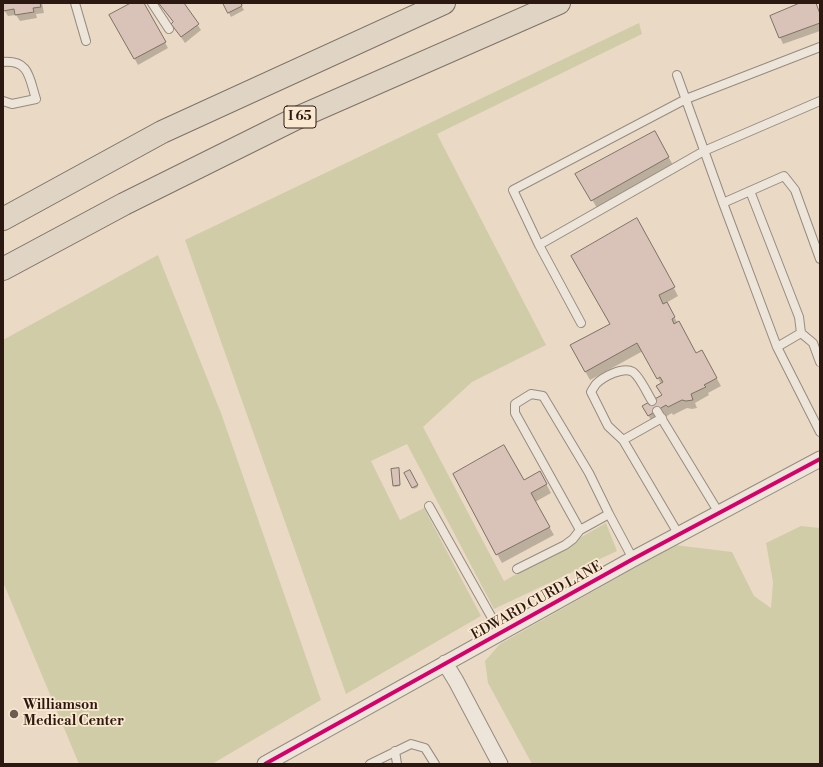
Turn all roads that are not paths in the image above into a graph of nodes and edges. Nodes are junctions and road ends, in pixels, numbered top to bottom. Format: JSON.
{"nodes":[{"id":1,"x":75,"y":3,"type":"edge"},
{"id":2,"x":152,"y":3,"type":"edge"},
{"id":3,"x":444,"y":3,"type":"edge"},
{"id":4,"x":559,"y":3,"type":"edge"},
{"id":5,"x":169,"y":29,"type":"dead end"},
{"id":6,"x":86,"y":41,"type":"dead end"},
{"id":7,"x":820,"y":47,"type":"edge"},
{"id":8,"x":3,"y":62,"type":"edge"},
{"id":9,"x":677,"y":75,"type":"dead end"},
{"id":10,"x":686,"y":99,"type":"junction"},
{"id":11,"x":3,"y":101,"type":"edge"},
{"id":12,"x":820,"y":101,"type":"edge"},
{"id":13,"x":704,"y":151,"type":"junction"},
{"id":14,"x":750,"y":192,"type":"junction"},
{"id":15,"x":723,"y":203,"type":"junction"},
{"id":16,"x":3,"y":219,"type":"edge"},
{"id":17,"x":539,"y":245,"type":"junction"},
{"id":18,"x":820,"y":259,"type":"edge"},
{"id":19,"x":3,"y":269,"type":"edge"},
{"id":20,"x":581,"y":323,"type":"dead end"},
{"id":21,"x":801,"y":333,"type":"junction"},
{"id":22,"x":777,"y":346,"type":"junction"},
{"id":23,"x":820,"y":362,"type":"edge"},
{"id":24,"x":652,"y":401,"type":"dead end"},
{"id":25,"x":820,"y":432,"type":"edge"},
{"id":26,"x":623,"y":440,"type":"junction"},
{"id":27,"x":820,"y":459,"type":"edge"},
{"id":28,"x":429,"y":506,"type":"dead end"},
{"id":29,"x":719,"y":513,"type":"junction"},
{"id":30,"x":608,"y":514,"type":"junction"},
{"id":31,"x":580,"y":530,"type":"junction"},
{"id":32,"x":679,"y":535,"type":"junction"},
{"id":33,"x":633,"y":559,"type":"junction"},
{"id":34,"x":517,"y":569,"type":"dead end"},
{"id":35,"x":501,"y":634,"type":"junction"},
{"id":36,"x":445,"y":663,"type":"junction"},
{"id":37,"x":395,"y":751,"type":"junction"},
{"id":38,"x":265,"y":764,"type":"edge"},
{"id":39,"x":370,"y":764,"type":"edge"},
{"id":40,"x":397,"y":764,"type":"edge"},
{"id":41,"x":435,"y":764,"type":"edge"},
{"id":42,"x":500,"y":764,"type":"edge"}],
"edges":[{"from":1,"to":6,"type":"lane"},
{"from":2,"to":5,"type":"lane"},
{"from":3,"to":16,"type":"highway"},
{"from":4,"to":19,"type":"highway","number":"I 65"},
{"from":7,"to":10,"type":"lane"},
{"from":8,"to":11,"type":"lane"},
{"from":9,"to":10,"type":"lane"},
{"from":10,"to":13,"type":"lane"},
{"from":10,"to":17,"type":"lane"},
{"from":12,"to":13,"type":"lane"},
{"from":13,"to":15,"type":"lane"},
{"from":13,"to":17,"type":"lane"},
{"from":14,"to":15,"type":"lane"},
{"from":14,"to":18,"type":"lane"},
{"from":14,"to":21,"type":"lane"},
{"from":15,"to":22,"type":"lane"},
{"from":17,"to":20,"type":"lane"},
{"from":21,"to":22,"type":"lane"},
{"from":21,"to":23,"type":"lane"},
{"from":22,"to":25,"type":"lane"},
{"from":24,"to":26,"type":"lane"},
{"from":26,"to":29,"type":"lane"},
{"from":26,"to":32,"type":"lane"},
{"from":27,"to":29,"type":"street","name":"EDWARD CURD LANE"},
{"from":28,"to":35,"type":"lane"},
{"from":29,"to":32,"type":"street","name":"EDWARD CURD LANE"},
{"from":30,"to":31,"type":"lane"},
{"from":30,"to":31,"type":"lane"},
{"from":30,"to":33,"type":"lane"},
{"from":31,"to":34,"type":"lane"},
{"from":32,"to":33,"type":"street","name":"EDWARD CURD LANE"},
{"from":33,"to":35,"type":"street","name":"EDWARD CURD LANE"},
{"from":35,"to":36,"type":"street","name":"EDWARD CURD LANE"},
{"from":36,"to":38,"type":"street","name":"EDWARD CURD LANE"},
{"from":36,"to":42,"type":"street"},
{"from":37,"to":39,"type":"lane"},
{"from":37,"to":40,"type":"lane"},
{"from":37,"to":41,"type":"lane"}]}
